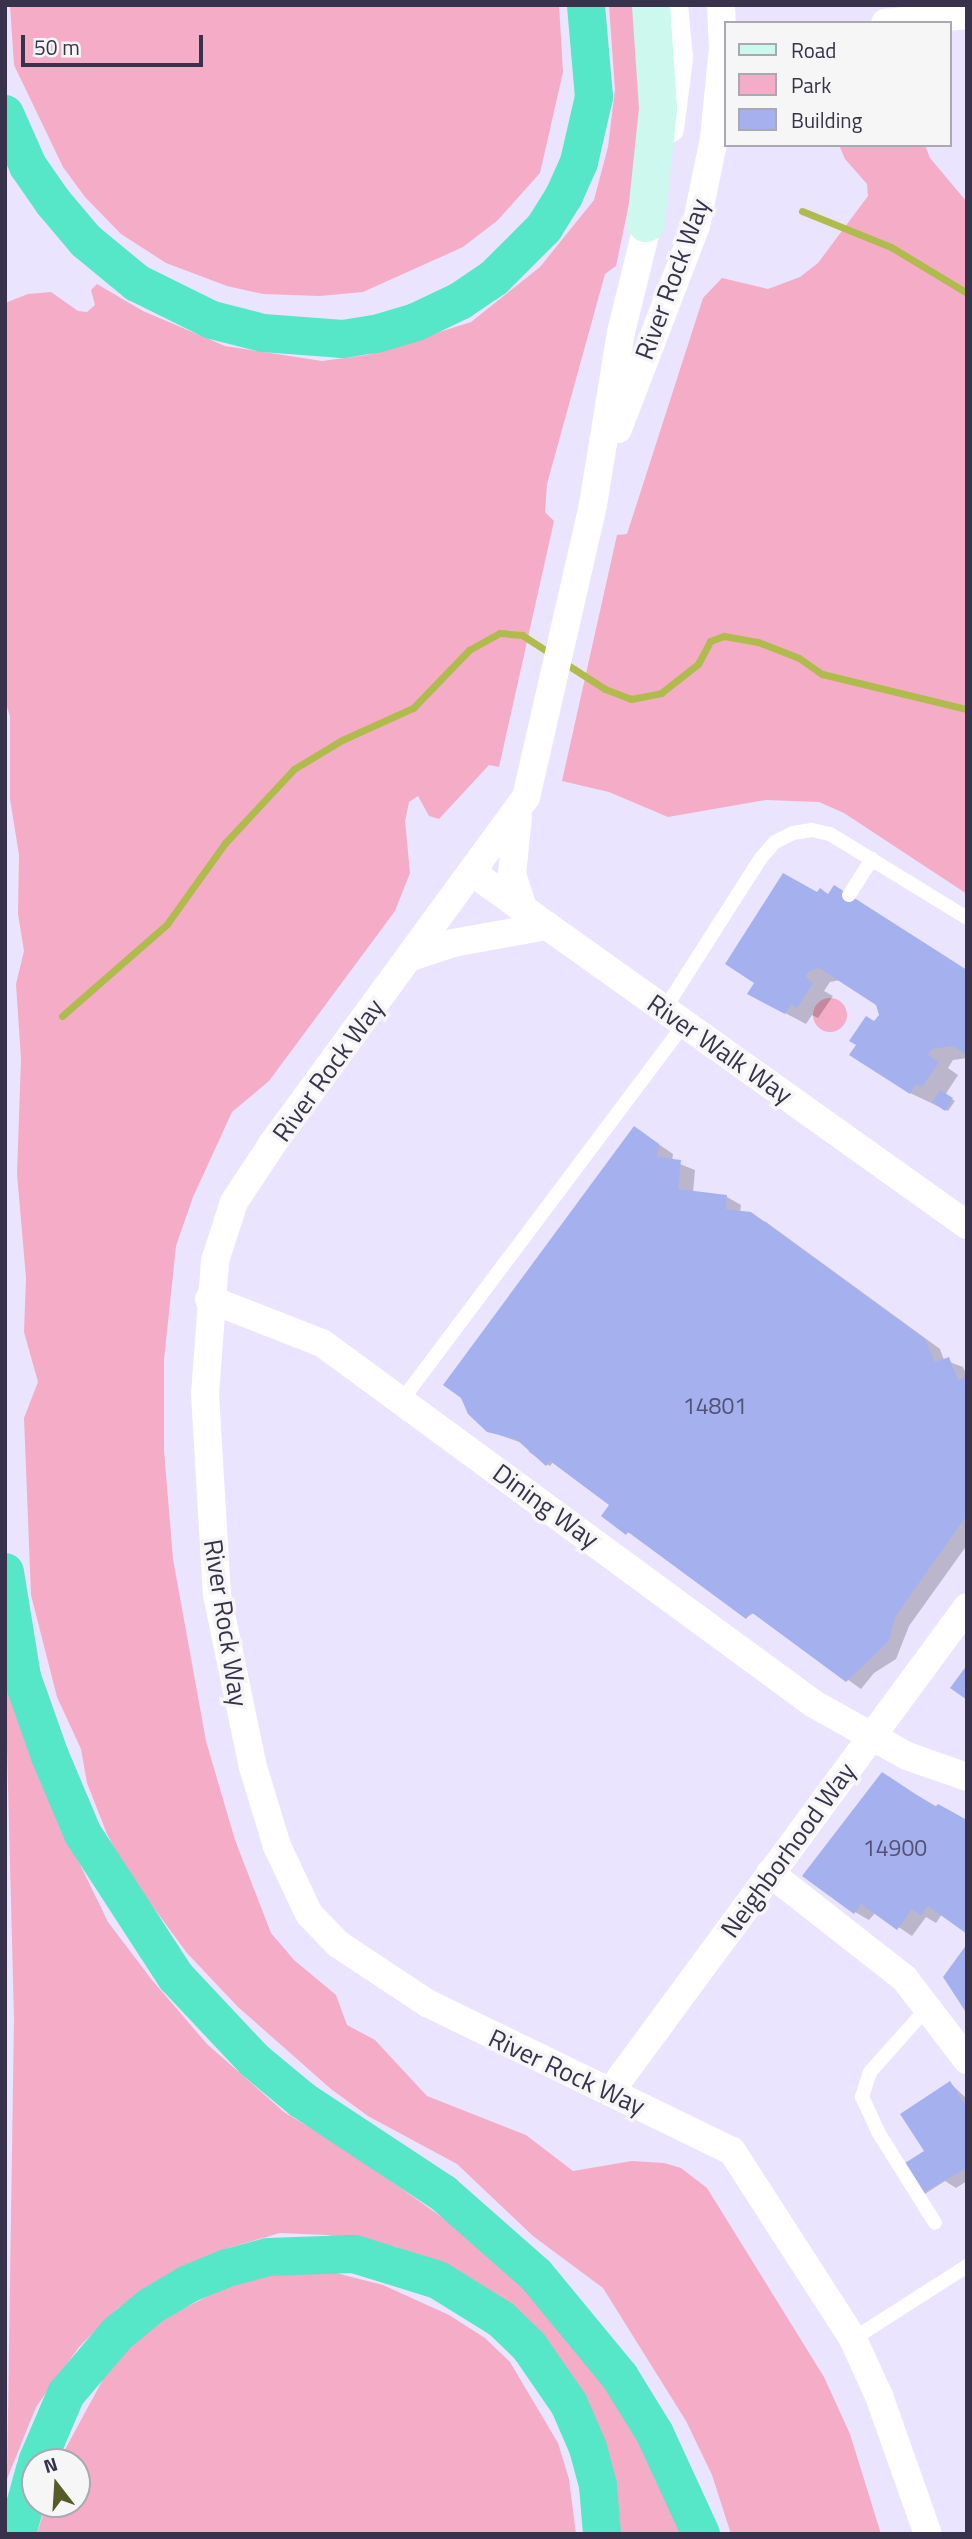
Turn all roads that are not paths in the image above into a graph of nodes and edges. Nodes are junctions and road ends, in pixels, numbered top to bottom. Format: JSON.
{"nodes":[{"id":1,"x":586,"y":5,"type":"edge"},
{"id":2,"x":667,"y":8,"type":"edge"},
{"id":3,"x":729,"y":11,"type":"edge"},
{"id":4,"x":967,"y":15,"type":"edge"},
{"id":5,"x":906,"y":21,"type":"edge"},
{"id":6,"x":724,"y":53,"type":"edge"},
{"id":7,"x":5,"y":114,"type":"edge"},
{"id":8,"x":646,"y":223,"type":"joint"},
{"id":9,"x":593,"y":505,"type":"junction"},
{"id":10,"x":522,"y":804,"type":"junction"},
{"id":11,"x":872,"y":859,"type":"junction"},
{"id":12,"x":473,"y":873,"type":"junction"},
{"id":13,"x":849,"y":895,"type":"dead end"},
{"id":14,"x":524,"y":910,"type":"junction"},
{"id":15,"x":967,"y":918,"type":"edge"},
{"id":16,"x":547,"y":926,"type":"junction"},
{"id":17,"x":411,"y":957,"type":"junction"},
{"id":18,"x":674,"y":1017,"type":"junction"},
{"id":19,"x":967,"y":1225,"type":"edge"},
{"id":20,"x":209,"y":1299,"type":"junction"},
{"id":21,"x":401,"y":1400,"type":"junction"},
{"id":22,"x":5,"y":1572,"type":"edge"},
{"id":23,"x":967,"y":1608,"type":"edge"},
{"id":24,"x":871,"y":1737,"type":"junction"},
{"id":25,"x":967,"y":1777,"type":"edge"},
{"id":26,"x":770,"y":1873,"type":"junction"},
{"id":27,"x":928,"y":2007,"type":"junction"},
{"id":28,"x":967,"y":2060,"type":"edge"},
{"id":29,"x":610,"y":2092,"type":"junction"},
{"id":30,"x":935,"y":2223,"type":"dead end"},
{"id":31,"x":967,"y":2266,"type":"edge"},
{"id":32,"x":853,"y":2339,"type":"junction"},
{"id":33,"x":43,"y":2448,"type":"edge"},
{"id":34,"x":602,"y":2534,"type":"edge"},
{"id":35,"x":701,"y":2534,"type":"edge"},
{"id":36,"x":928,"y":2534,"type":"edge"}],
"edges":[{"from":1,"to":7,"type":"highway"},
{"from":2,"to":3,"type":"street"},
{"from":2,"to":8,"type":"main road"},
{"from":4,"to":5,"type":"street"},
{"from":6,"to":9,"type":"street","name":"River Rock Way"},
{"from":8,"to":9,"type":"street","name":"River Rock Way"},
{"from":9,"to":10,"type":"street","name":"River Rock Way"},
{"from":10,"to":12,"type":"street","name":"River Rock Way"},
{"from":10,"to":14,"type":"street"},
{"from":11,"to":13,"type":"lane"},
{"from":11,"to":15,"type":"lane"},
{"from":11,"to":18,"type":"lane"},
{"from":12,"to":14,"type":"street","name":"River Walk Way"},
{"from":12,"to":17,"type":"street","name":"River Rock Way"},
{"from":14,"to":16,"type":"street","name":"River Walk Way"},
{"from":16,"to":17,"type":"street"},
{"from":16,"to":18,"type":"street","name":"River Walk Way"},
{"from":17,"to":20,"type":"street","name":"River Rock Way"},
{"from":18,"to":19,"type":"street","name":"River Walk Way"},
{"from":18,"to":21,"type":"lane"},
{"from":20,"to":21,"type":"street","name":"Dining Way"},
{"from":20,"to":29,"type":"street","name":"River Rock Way"},
{"from":21,"to":24,"type":"street","name":"Dining Way"},
{"from":22,"to":35,"type":"highway"},
{"from":23,"to":24,"type":"street","name":"Neighborhood Way"},
{"from":24,"to":25,"type":"street","name":"Dining Way"},
{"from":24,"to":26,"type":"street","name":"Neighborhood Way"},
{"from":26,"to":27,"type":"street"},
{"from":26,"to":29,"type":"street","name":"Neighborhood Way"},
{"from":27,"to":28,"type":"street"},
{"from":27,"to":30,"type":"lane"},
{"from":29,"to":32,"type":"street","name":"River Rock Way"},
{"from":31,"to":32,"type":"lane"},
{"from":32,"to":36,"type":"street","name":"River Rock Way"},
{"from":33,"to":34,"type":"highway"}]}
